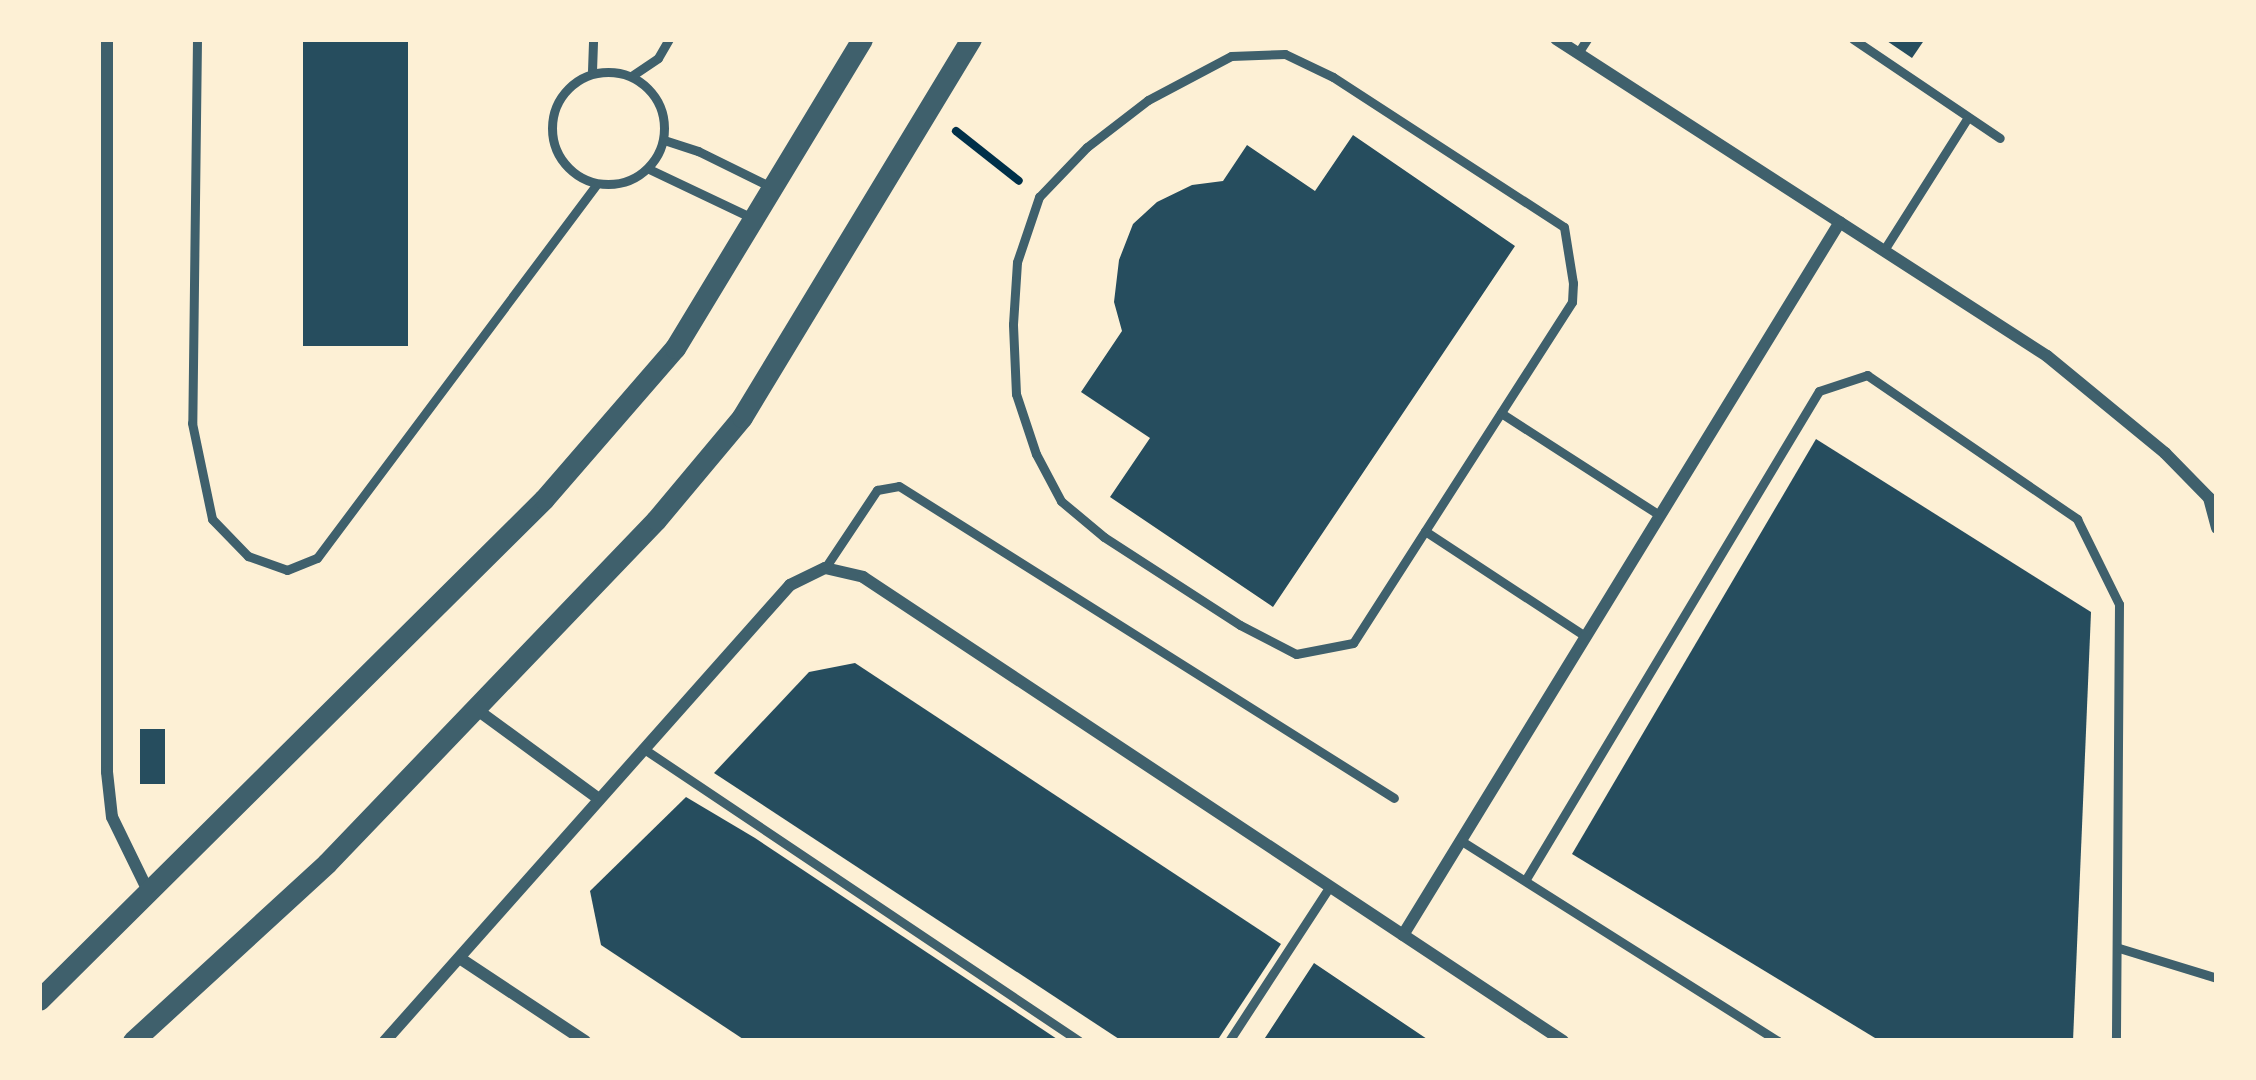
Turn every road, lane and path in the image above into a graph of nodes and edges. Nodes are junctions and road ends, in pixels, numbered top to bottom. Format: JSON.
{"nodes":[{"id":1,"x":107,"y":39,"type":"edge"},
{"id":2,"x":197,"y":39,"type":"edge"},
{"id":3,"x":593,"y":39,"type":"edge"},
{"id":4,"x":669,"y":39,"type":"edge"},
{"id":5,"x":862,"y":39,"type":"edge"},
{"id":6,"x":971,"y":39,"type":"edge"},
{"id":7,"x":1556,"y":39,"type":"edge"},
{"id":8,"x":1587,"y":39,"type":"edge"},
{"id":9,"x":1852,"y":39,"type":"edge"},
{"id":10,"x":1578,"y":53,"type":"junction"},
{"id":11,"x":592,"y":71,"type":"junction"},
{"id":12,"x":633,"y":75,"type":"junction"},
{"id":13,"x":931,"y":112,"type":"junction"},
{"id":14,"x":1968,"y":117,"type":"junction"},
{"id":15,"x":2000,"y":138,"type":"dead end"},
{"id":16,"x":664,"y":140,"type":"junction"},
{"id":17,"x":649,"y":169,"type":"junction"},
{"id":18,"x":596,"y":185,"type":"junction"},
{"id":19,"x":773,"y":188,"type":"junction"},
{"id":20,"x":1039,"y":197,"type":"junction"},
{"id":21,"x":756,"y":220,"type":"junction"},
{"id":22,"x":1840,"y":222,"type":"junction"},
{"id":23,"x":1884,"y":250,"type":"junction"},
{"id":24,"x":1502,"y":413,"type":"junction"},
{"id":25,"x":1658,"y":514,"type":"junction"},
{"id":26,"x":2217,"y":528,"type":"edge"},
{"id":27,"x":1425,"y":531,"type":"junction"},
{"id":28,"x":825,"y":568,"type":"junction"},
{"id":29,"x":1585,"y":636,"type":"junction"},
{"id":30,"x":476,"y":709,"type":"junction"},
{"id":31,"x":647,"y":751,"type":"junction"},
{"id":32,"x":1394,"y":798,"type":"dead end"},
{"id":33,"x":599,"y":799,"type":"junction"},
{"id":34,"x":1460,"y":840,"type":"junction"},
{"id":35,"x":1526,"y":879,"type":"junction"},
{"id":36,"x":1330,"y":886,"type":"junction"},
{"id":37,"x":150,"y":895,"type":"junction"},
{"id":38,"x":1403,"y":935,"type":"junction"},
{"id":39,"x":2119,"y":948,"type":"junction"},
{"id":40,"x":461,"y":959,"type":"junction"},
{"id":41,"x":2217,"y":977,"type":"edge"},
{"id":42,"x":39,"y":1000,"type":"edge"},
{"id":43,"x":133,"y":1041,"type":"edge"},
{"id":44,"x":385,"y":1041,"type":"edge"},
{"id":45,"x":585,"y":1041,"type":"edge"},
{"id":46,"x":1078,"y":1041,"type":"edge"},
{"id":47,"x":1229,"y":1041,"type":"edge"},
{"id":48,"x":1563,"y":1041,"type":"edge"},
{"id":49,"x":1778,"y":1041,"type":"edge"},
{"id":50,"x":2116,"y":1041,"type":"edge"}],
"edges":[{"from":1,"to":37,"type":"street"},
{"from":2,"to":18,"type":"lane"},
{"from":3,"to":11,"type":"lane"},
{"from":4,"to":12,"type":"lane"},
{"from":5,"to":19,"type":"street"},
{"from":6,"to":13,"type":"street"},
{"from":7,"to":10,"type":"street"},
{"from":8,"to":10,"type":"lane"},
{"from":9,"to":14,"type":"lane"},
{"from":10,"to":22,"type":"street"},
{"from":11,"to":12,"type":"lane"},
{"from":11,"to":18,"type":"lane"},
{"from":12,"to":16,"type":"lane"},
{"from":13,"to":20,"type":"path"},
{"from":13,"to":30,"type":"street"},
{"from":14,"to":15,"type":"lane"},
{"from":14,"to":23,"type":"lane"},
{"from":16,"to":17,"type":"lane"},
{"from":16,"to":19,"type":"lane"},
{"from":17,"to":18,"type":"lane"},
{"from":17,"to":21,"type":"lane"},
{"from":19,"to":21,"type":"street"},
{"from":20,"to":24,"type":"lane"},
{"from":20,"to":27,"type":"lane"},
{"from":21,"to":37,"type":"street"},
{"from":22,"to":23,"type":"street"},
{"from":22,"to":25,"type":"street"},
{"from":23,"to":26,"type":"street"},
{"from":24,"to":25,"type":"lane"},
{"from":24,"to":27,"type":"lane"},
{"from":25,"to":29,"type":"street"},
{"from":27,"to":29,"type":"lane"},
{"from":28,"to":31,"type":"street"},
{"from":28,"to":32,"type":"lane"},
{"from":28,"to":36,"type":"street"},
{"from":29,"to":34,"type":"street"},
{"from":30,"to":33,"type":"street"},
{"from":30,"to":43,"type":"street"},
{"from":31,"to":33,"type":"street"},
{"from":31,"to":46,"type":"lane"},
{"from":33,"to":40,"type":"street"},
{"from":34,"to":35,"type":"lane"},
{"from":34,"to":38,"type":"street"},
{"from":35,"to":39,"type":"lane"},
{"from":35,"to":49,"type":"lane"},
{"from":36,"to":38,"type":"street"},
{"from":36,"to":47,"type":"lane"},
{"from":37,"to":42,"type":"street"},
{"from":38,"to":48,"type":"street"},
{"from":39,"to":41,"type":"lane"},
{"from":39,"to":50,"type":"lane"},
{"from":40,"to":44,"type":"street"},
{"from":40,"to":45,"type":"street"}]}
